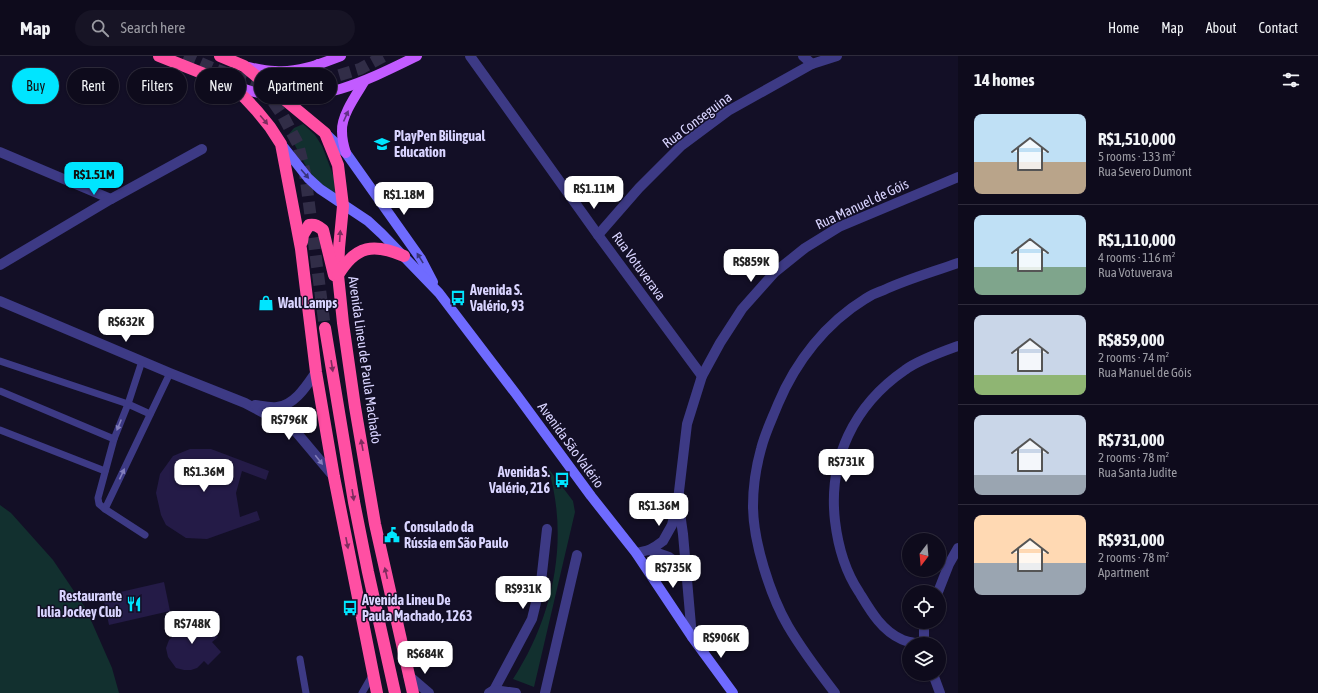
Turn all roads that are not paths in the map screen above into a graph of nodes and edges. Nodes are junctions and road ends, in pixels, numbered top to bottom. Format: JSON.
{"nodes":[{"id":1,"x":159,"y":56,"type":"edge"},
{"id":2,"x":220,"y":56,"type":"edge"},
{"id":3,"x":341,"y":56,"type":"edge"},
{"id":4,"x":417,"y":56,"type":"edge"},
{"id":5,"x":470,"y":56,"type":"edge"},
{"id":6,"x":803,"y":56,"type":"edge"},
{"id":7,"x":837,"y":56,"type":"edge"},
{"id":8,"x":318,"y":64,"type":"junction"},
{"id":9,"x":812,"y":64,"type":"junction"},
{"id":10,"x":244,"y":66,"type":"junction"},
{"id":11,"x":316,"y":68,"type":"edge"},
{"id":12,"x":195,"y":70,"type":"edge"},
{"id":13,"x":254,"y":74,"type":"edge"},
{"id":14,"x":364,"y":82,"type":"junction"},
{"id":15,"x":337,"y":90,"type":"edge"},
{"id":16,"x":246,"y":99,"type":"edge"},
{"id":17,"x":290,"y":104,"type":"edge"},
{"id":18,"x":325,"y":134,"type":"junction"},
{"id":19,"x":280,"y":144,"type":"junction"},
{"id":20,"x":202,"y":149,"type":"dead end"},
{"id":21,"x":0,"y":152,"type":"edge"},
{"id":22,"x":346,"y":154,"type":"junction"},
{"id":23,"x":958,"y":177,"type":"edge"},
{"id":24,"x":111,"y":199,"type":"junction"},
{"id":25,"x":343,"y":206,"type":"junction"},
{"id":26,"x":598,"y":235,"type":"junction"},
{"id":27,"x":301,"y":249,"type":"junction"},
{"id":28,"x":404,"y":256,"type":"junction"},
{"id":29,"x":958,"y":263,"type":"edge"},
{"id":30,"x":0,"y":265,"type":"edge"},
{"id":31,"x":338,"y":275,"type":"junction"},
{"id":32,"x":339,"y":287,"type":"junction"},
{"id":33,"x":439,"y":292,"type":"junction"},
{"id":34,"x":0,"y":301,"type":"edge"},
{"id":35,"x":325,"y":328,"type":"tunnel mouth"},
{"id":36,"x":958,"y":346,"type":"edge"},
{"id":37,"x":0,"y":361,"type":"edge"},
{"id":38,"x":142,"y":361,"type":"junction"},
{"id":39,"x":316,"y":372,"type":"junction"},
{"id":40,"x":170,"y":373,"type":"junction"},
{"id":41,"x":702,"y":376,"type":"junction"},
{"id":42,"x":0,"y":391,"type":"edge"},
{"id":43,"x":245,"y":403,"type":"junction"},
{"id":44,"x":128,"y":404,"type":"junction"},
{"id":45,"x":150,"y":414,"type":"junction"},
{"id":46,"x":0,"y":430,"type":"edge"},
{"id":47,"x":114,"y":438,"type":"junction"},
{"id":48,"x":105,"y":471,"type":"junction"},
{"id":49,"x":334,"y":477,"type":"junction"},
{"id":50,"x":678,"y":500,"type":"junction"},
{"id":51,"x":105,"y":510,"type":"junction"},
{"id":52,"x":547,"y":529,"type":"dead end"},
{"id":53,"x":145,"y":535,"type":"dead end"},
{"id":54,"x":958,"y":548,"type":"edge"},
{"id":55,"x":649,"y":550,"type":"junction"},
{"id":56,"x":636,"y":553,"type":"junction"},
{"id":57,"x":577,"y":556,"type":"dead end"},
{"id":58,"x":686,"y":569,"type":"junction"},
{"id":59,"x":941,"y":585,"type":"edge"},
{"id":60,"x":692,"y":637,"type":"junction"},
{"id":61,"x":902,"y":640,"type":"edge"},
{"id":62,"x":300,"y":659,"type":"dead end"},
{"id":63,"x":373,"y":674,"type":"junction"},
{"id":64,"x":408,"y":675,"type":"junction"},
{"id":65,"x":936,"y":681,"type":"edge"},
{"id":66,"x":491,"y":691,"type":"edge"},
{"id":67,"x":306,"y":693,"type":"edge"},
{"id":68,"x":362,"y":693,"type":"edge"},
{"id":69,"x":377,"y":693,"type":"edge"},
{"id":70,"x":395,"y":693,"type":"edge"},
{"id":71,"x":413,"y":693,"type":"edge"},
{"id":72,"x":429,"y":693,"type":"edge"},
{"id":73,"x":516,"y":693,"type":"edge"},
{"id":74,"x":545,"y":693,"type":"edge"},
{"id":75,"x":733,"y":693,"type":"edge"},
{"id":76,"x":835,"y":693,"type":"edge"},
{"id":77,"x":940,"y":693,"type":"edge"}],
"edges":[{"from":1,"to":12,"type":"highway"},
{"from":2,"to":10,"type":"highway","name":"Avenida Lineu de Paula Machado"},
{"from":3,"to":8,"type":"main road"},
{"from":4,"to":14,"type":"main road"},
{"from":5,"to":26,"type":"street","name":"Rua Votuverava"},
{"from":6,"to":9,"type":"street"},
{"from":7,"to":9,"type":"street","name":"Rua Conseguina"},
{"from":8,"to":10,"type":"main road"},
{"from":8,"to":11,"type":"main road"},
{"from":9,"to":26,"type":"street","name":"Rua Conseguina"},
{"from":10,"to":13,"type":"highway","name":"Avenida Lineu de Paula Machado"},
{"from":14,"to":15,"type":"main road"},
{"from":22,"to":14,"type":"main road","one_way":true},
{"from":16,"to":19,"type":"highway","one_way":true},
{"from":17,"to":18,"type":"highway","name":"Avenida Lineu de Paula Machado"},
{"from":18,"to":22,"type":"main road","name":"Avenida São Valério"},
{"from":18,"to":25,"type":"highway","name":"Avenida Lineu de Paula Machado"},
{"from":19,"to":25,"type":"main road","name":"Avenida São Valério","one_way":true},
{"from":19,"to":27,"type":"highway"},
{"from":20,"to":24,"type":"street"},
{"from":21,"to":24,"type":"street"},
{"from":33,"to":22,"type":"main road","name":"Avenida São Valério","one_way":true},
{"from":23,"to":41,"type":"street","name":"Rua Manuel de Góis"},
{"from":24,"to":30,"type":"street"},
{"from":25,"to":28,"type":"main road","name":"Avenida São Valério"},
{"from":31,"to":25,"type":"highway","name":"Avenida Lineu de Paula Machado","one_way":true},
{"from":26,"to":41,"type":"street","name":"Rua Votuverava"},
{"from":27,"to":32,"type":"highway"},
{"from":27,"to":39,"type":"highway"},
{"from":28,"to":31,"type":"highway"},
{"from":28,"to":33,"type":"main road","name":"Avenida São Valério"},
{"from":29,"to":76,"type":"street"},
{"from":31,"to":32,"type":"highway","name":"Avenida Lineu de Paula Machado"},
{"from":64,"to":32,"type":"highway","name":"Avenida Lineu de Paula Machado","one_way":true},
{"from":33,"to":56,"type":"main road","name":"Avenida São Valério"},
{"from":34,"to":38,"type":"street"},
{"from":35,"to":70,"type":"highway","one_way":true},
{"from":36,"to":61,"type":"street"},
{"from":37,"to":44,"type":"lane"},
{"from":38,"to":40,"type":"street"},
{"from":38,"to":44,"type":"lane"},
{"from":39,"to":43,"type":"street"},
{"from":39,"to":49,"type":"highway"},
{"from":40,"to":43,"type":"street"},
{"from":40,"to":45,"type":"lane"},
{"from":41,"to":50,"type":"street","name":"Rua Manuel de Góis"},
{"from":42,"to":47,"type":"lane"},
{"from":43,"to":49,"type":"street","one_way":true},
{"from":44,"to":45,"type":"lane"},
{"from":44,"to":47,"type":"lane","one_way":true},
{"from":51,"to":45,"type":"lane","one_way":true},
{"from":46,"to":48,"type":"lane"},
{"from":47,"to":48,"type":"lane"},
{"from":48,"to":51,"type":"lane"},
{"from":49,"to":63,"type":"highway","one_way":true},
{"from":50,"to":55,"type":"street","name":"Rua Manuel de Góis"},
{"from":50,"to":58,"type":"street","name":"Rua Manuel de Góis"},
{"from":51,"to":53,"type":"lane"},
{"from":52,"to":66,"type":"street"},
{"from":54,"to":59,"type":"street"},
{"from":55,"to":56,"type":"street","name":"Rua Manuel de Góis"},
{"from":55,"to":58,"type":"street"},
{"from":56,"to":60,"type":"main road","name":"Avenida São Valério"},
{"from":57,"to":74,"type":"street"},
{"from":58,"to":60,"type":"street","name":"Rua Manuel de Góis"},
{"from":60,"to":75,"type":"main road","name":"Avenida São Valério"},
{"from":62,"to":67,"type":"lane"},
{"from":63,"to":68,"type":"lane"},
{"from":63,"to":69,"type":"highway"},
{"from":64,"to":71,"type":"highway","name":"Avenida Lineu de Paula Machado"},
{"from":64,"to":72,"type":"street"},
{"from":65,"to":77,"type":"street"},
{"from":66,"to":73,"type":"street"}]}
